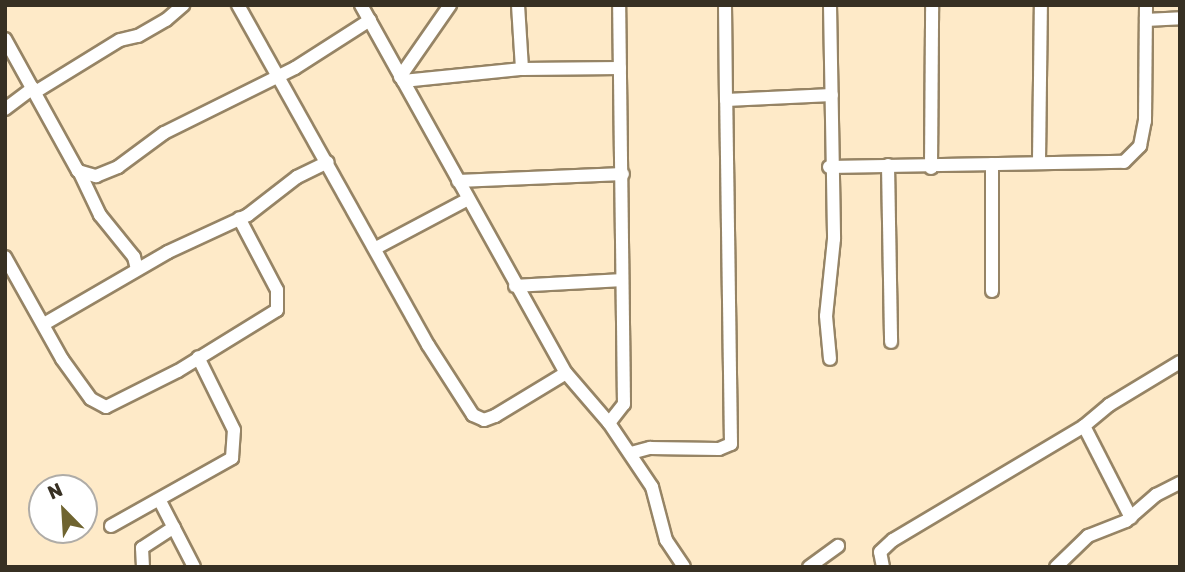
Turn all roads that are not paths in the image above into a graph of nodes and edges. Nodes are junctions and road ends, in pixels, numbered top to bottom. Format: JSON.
{"nodes":[{"id":1,"x":183,"y":5,"type":"edge"},
{"id":2,"x":238,"y":5,"type":"edge"},
{"id":3,"x":361,"y":5,"type":"edge"},
{"id":4,"x":450,"y":5,"type":"edge"},
{"id":5,"x":518,"y":5,"type":"edge"},
{"id":6,"x":619,"y":5,"type":"edge"},
{"id":7,"x":724,"y":5,"type":"edge"},
{"id":8,"x":830,"y":5,"type":"edge"},
{"id":9,"x":932,"y":5,"type":"edge"},
{"id":10,"x":1041,"y":5,"type":"edge"},
{"id":11,"x":1146,"y":5,"type":"edge"},
{"id":12,"x":1180,"y":18,"type":"edge"},
{"id":13,"x":370,"y":20,"type":"junction"},
{"id":14,"x":1146,"y":20,"type":"junction"},
{"id":15,"x":5,"y":39,"type":"edge"},
{"id":16,"x":620,"y":68,"type":"junction"},
{"id":17,"x":522,"y":69,"type":"junction"},
{"id":18,"x":278,"y":76,"type":"junction"},
{"id":19,"x":402,"y":79,"type":"junction"},
{"id":20,"x":35,"y":89,"type":"junction"},
{"id":21,"x":832,"y":95,"type":"junction"},
{"id":22,"x":726,"y":100,"type":"junction"},
{"id":23,"x":5,"y":109,"type":"edge"},
{"id":24,"x":1039,"y":161,"type":"junction"},
{"id":25,"x":328,"y":162,"type":"junction"},
{"id":26,"x":992,"y":164,"type":"junction"},
{"id":27,"x":888,"y":165,"type":"junction"},
{"id":28,"x":829,"y":167,"type":"junction"},
{"id":29,"x":931,"y":168,"type":"junction"},
{"id":30,"x":78,"y":171,"type":"junction"},
{"id":31,"x":623,"y":174,"type":"junction"},
{"id":32,"x":458,"y":181,"type":"junction"},
{"id":33,"x":468,"y":199,"type":"junction"},
{"id":34,"x":239,"y":218,"type":"junction"},
{"id":35,"x":376,"y":248,"type":"junction"},
{"id":36,"x":5,"y":257,"type":"edge"},
{"id":37,"x":137,"y":269,"type":"junction"},
{"id":38,"x":622,"y":280,"type":"junction"},
{"id":39,"x":515,"y":286,"type":"junction"},
{"id":40,"x":992,"y":291,"type":"dead end"},
{"id":41,"x":44,"y":324,"type":"junction"},
{"id":42,"x":891,"y":342,"type":"dead end"},
{"id":43,"x":198,"y":357,"type":"junction"},
{"id":44,"x":830,"y":359,"type":"dead end"},
{"id":45,"x":1180,"y":362,"type":"edge"},
{"id":46,"x":566,"y":373,"type":"junction"},
{"id":47,"x":609,"y":423,"type":"junction"},
{"id":48,"x":1084,"y":426,"type":"junction"},
{"id":49,"x":631,"y":453,"type":"junction"},
{"id":50,"x":1180,"y":483,"type":"edge"},
{"id":51,"x":160,"y":501,"type":"junction"},
{"id":52,"x":1131,"y":518,"type":"junction"},
{"id":53,"x":111,"y":526,"type":"dead end"},
{"id":54,"x":174,"y":527,"type":"junction"},
{"id":55,"x":838,"y":546,"type":"dead end"},
{"id":56,"x":144,"y":567,"type":"edge"},
{"id":57,"x":194,"y":567,"type":"edge"},
{"id":58,"x":684,"y":567,"type":"edge"},
{"id":59,"x":809,"y":567,"type":"edge"},
{"id":60,"x":883,"y":567,"type":"edge"},
{"id":61,"x":1056,"y":567,"type":"edge"}],
"edges":[{"from":1,"to":20,"type":"street"},
{"from":2,"to":18,"type":"street"},
{"from":3,"to":13,"type":"street"},
{"from":4,"to":19,"type":"street"},
{"from":5,"to":17,"type":"street"},
{"from":6,"to":16,"type":"street"},
{"from":7,"to":22,"type":"street"},
{"from":8,"to":21,"type":"street"},
{"from":9,"to":29,"type":"street"},
{"from":10,"to":24,"type":"street"},
{"from":11,"to":14,"type":"street"},
{"from":12,"to":14,"type":"street"},
{"from":13,"to":18,"type":"street"},
{"from":13,"to":19,"type":"street"},
{"from":14,"to":24,"type":"street"},
{"from":15,"to":20,"type":"street"},
{"from":16,"to":17,"type":"street"},
{"from":16,"to":31,"type":"street"},
{"from":17,"to":19,"type":"street"},
{"from":18,"to":25,"type":"street"},
{"from":18,"to":30,"type":"street"},
{"from":19,"to":32,"type":"street"},
{"from":20,"to":23,"type":"street"},
{"from":20,"to":30,"type":"street"},
{"from":21,"to":22,"type":"street"},
{"from":21,"to":28,"type":"street"},
{"from":22,"to":49,"type":"street"},
{"from":24,"to":26,"type":"street"},
{"from":25,"to":34,"type":"street"},
{"from":25,"to":35,"type":"street"},
{"from":26,"to":29,"type":"street"},
{"from":26,"to":40,"type":"street"},
{"from":27,"to":28,"type":"street"},
{"from":27,"to":29,"type":"street"},
{"from":27,"to":42,"type":"street"},
{"from":28,"to":44,"type":"street"},
{"from":30,"to":37,"type":"street"},
{"from":31,"to":32,"type":"street"},
{"from":31,"to":38,"type":"street"},
{"from":32,"to":33,"type":"street"},
{"from":33,"to":35,"type":"street"},
{"from":33,"to":39,"type":"street"},
{"from":34,"to":37,"type":"street"},
{"from":34,"to":43,"type":"street"},
{"from":35,"to":46,"type":"street"},
{"from":36,"to":41,"type":"street"},
{"from":37,"to":41,"type":"street"},
{"from":38,"to":39,"type":"street"},
{"from":38,"to":47,"type":"street"},
{"from":39,"to":46,"type":"street"},
{"from":41,"to":43,"type":"street"},
{"from":43,"to":51,"type":"street"},
{"from":45,"to":48,"type":"street"},
{"from":46,"to":47,"type":"street"},
{"from":47,"to":49,"type":"street"},
{"from":48,"to":52,"type":"street"},
{"from":48,"to":60,"type":"street"},
{"from":49,"to":58,"type":"street"},
{"from":50,"to":52,"type":"street"},
{"from":51,"to":53,"type":"street"},
{"from":51,"to":54,"type":"street"},
{"from":52,"to":61,"type":"street"},
{"from":54,"to":56,"type":"street"},
{"from":54,"to":57,"type":"street"},
{"from":55,"to":59,"type":"street"}]}
